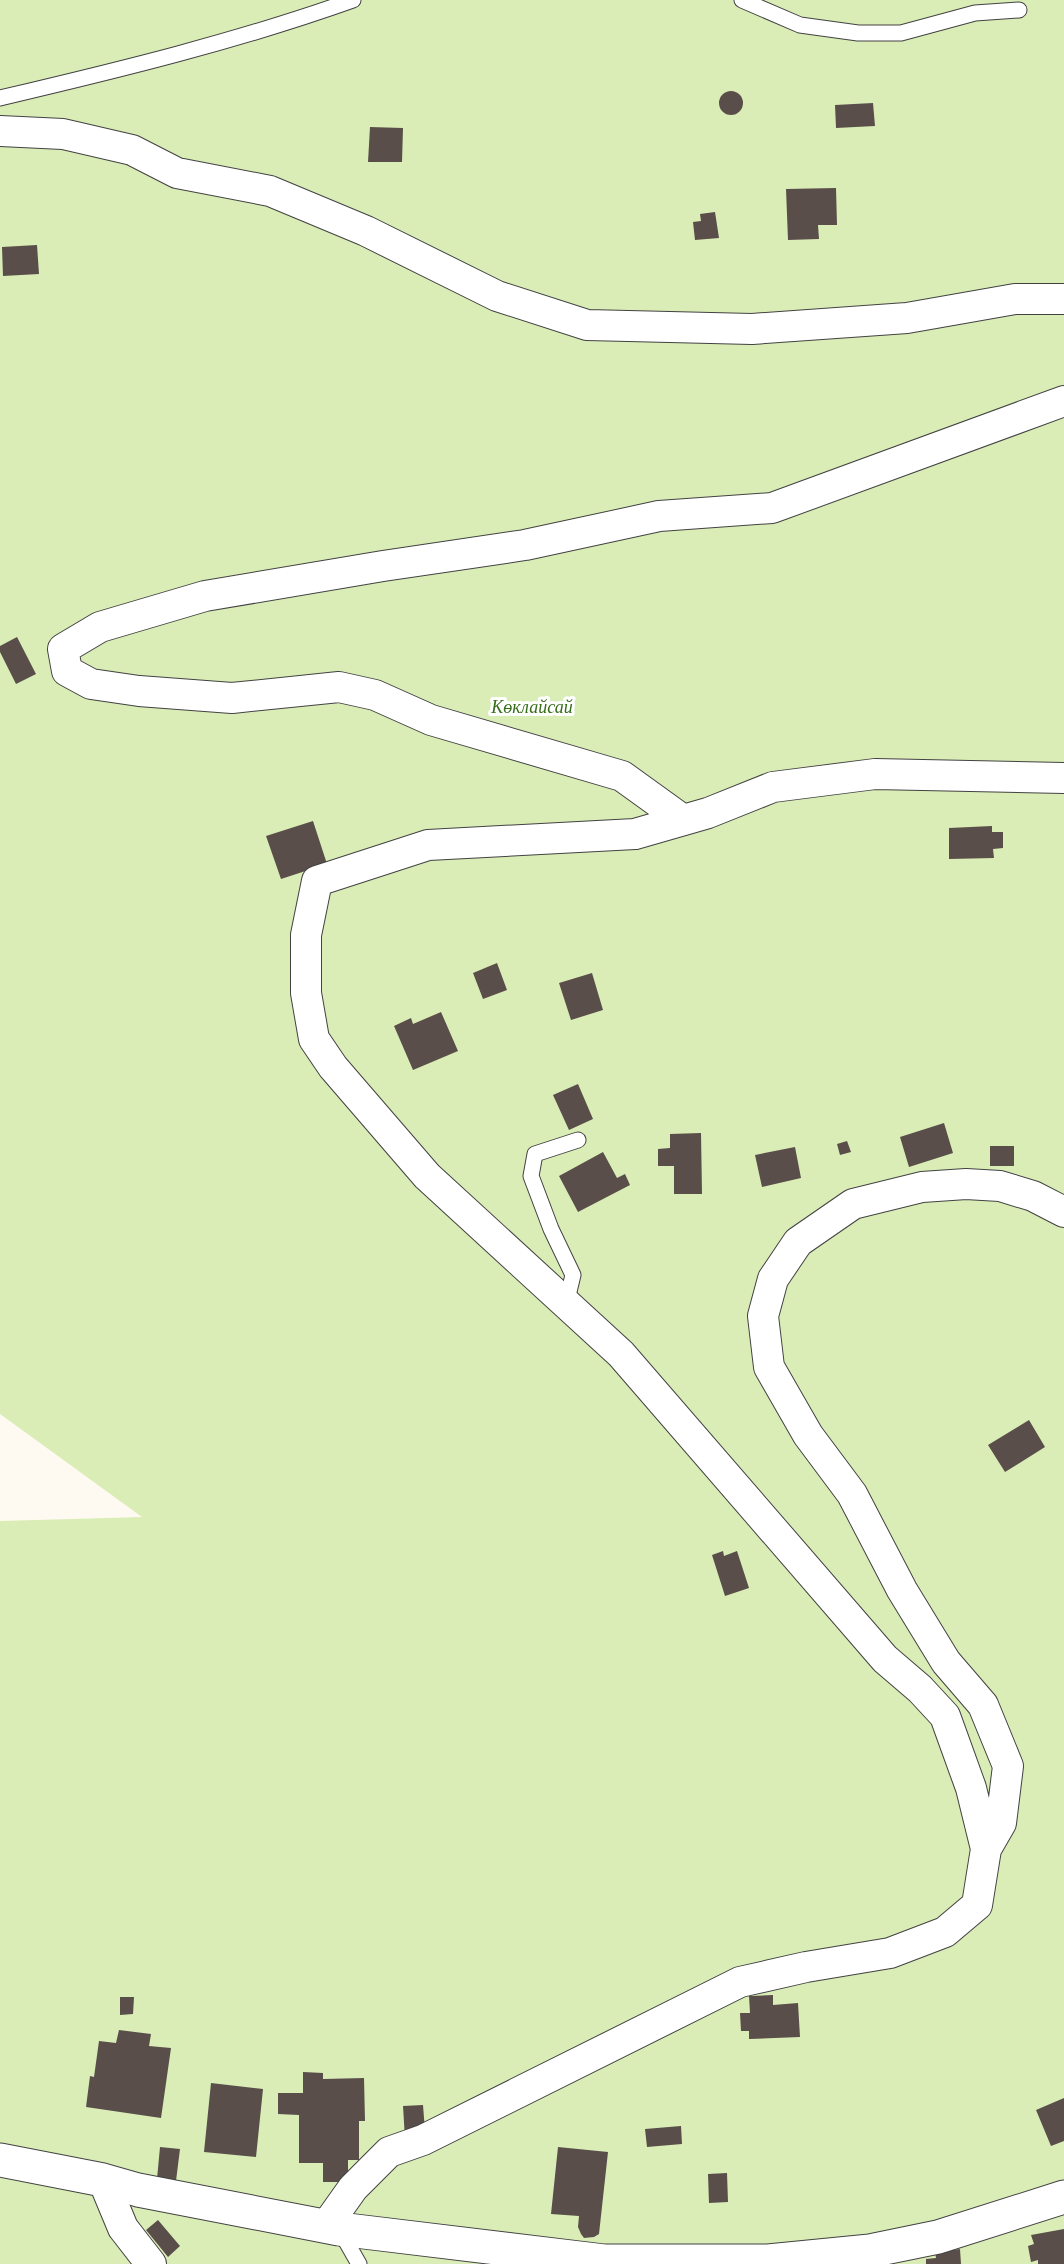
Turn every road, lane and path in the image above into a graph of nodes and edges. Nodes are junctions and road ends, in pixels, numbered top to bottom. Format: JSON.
{"nodes":[{"id":1,"x":353,"y":0,"type":"edge"},
{"id":2,"x":742,"y":0,"type":"edge"},
{"id":3,"x":1018,"y":10,"type":"dead end"},
{"id":4,"x":0,"y":98,"type":"edge"},
{"id":5,"x":0,"y":131,"type":"edge"},
{"id":6,"x":1064,"y":299,"type":"edge"},
{"id":7,"x":1064,"y":401,"type":"edge"},
{"id":8,"x":1064,"y":778,"type":"edge"},
{"id":9,"x":683,"y":820,"type":"junction"},
{"id":10,"x":578,"y":1140,"type":"dead end"},
{"id":11,"x":1064,"y":1212,"type":"edge"},
{"id":12,"x":566,"y":1304,"type":"junction"},
{"id":13,"x":986,"y":1849,"type":"junction"},
{"id":14,"x":0,"y":2160,"type":"edge"},
{"id":15,"x":103,"y":2180,"type":"junction"},
{"id":16,"x":1064,"y":2197,"type":"edge"},
{"id":17,"x":332,"y":2228,"type":"junction"},
{"id":18,"x":151,"y":2264,"type":"edge"},
{"id":19,"x":359,"y":2264,"type":"edge"}],
"edges":[{"from":1,"to":4,"type":"lane"},
{"from":2,"to":3,"type":"lane"},
{"from":5,"to":6,"type":"street"},
{"from":7,"to":9,"type":"street"},
{"from":8,"to":9,"type":"street"},
{"from":9,"to":12,"type":"street"},
{"from":10,"to":12,"type":"lane"},
{"from":11,"to":13,"type":"street"},
{"from":12,"to":13,"type":"street"},
{"from":13,"to":17,"type":"street"},
{"from":14,"to":15,"type":"street"},
{"from":15,"to":17,"type":"street"},
{"from":15,"to":18,"type":"street"},
{"from":16,"to":17,"type":"street"},
{"from":17,"to":19,"type":"lane"}]}
